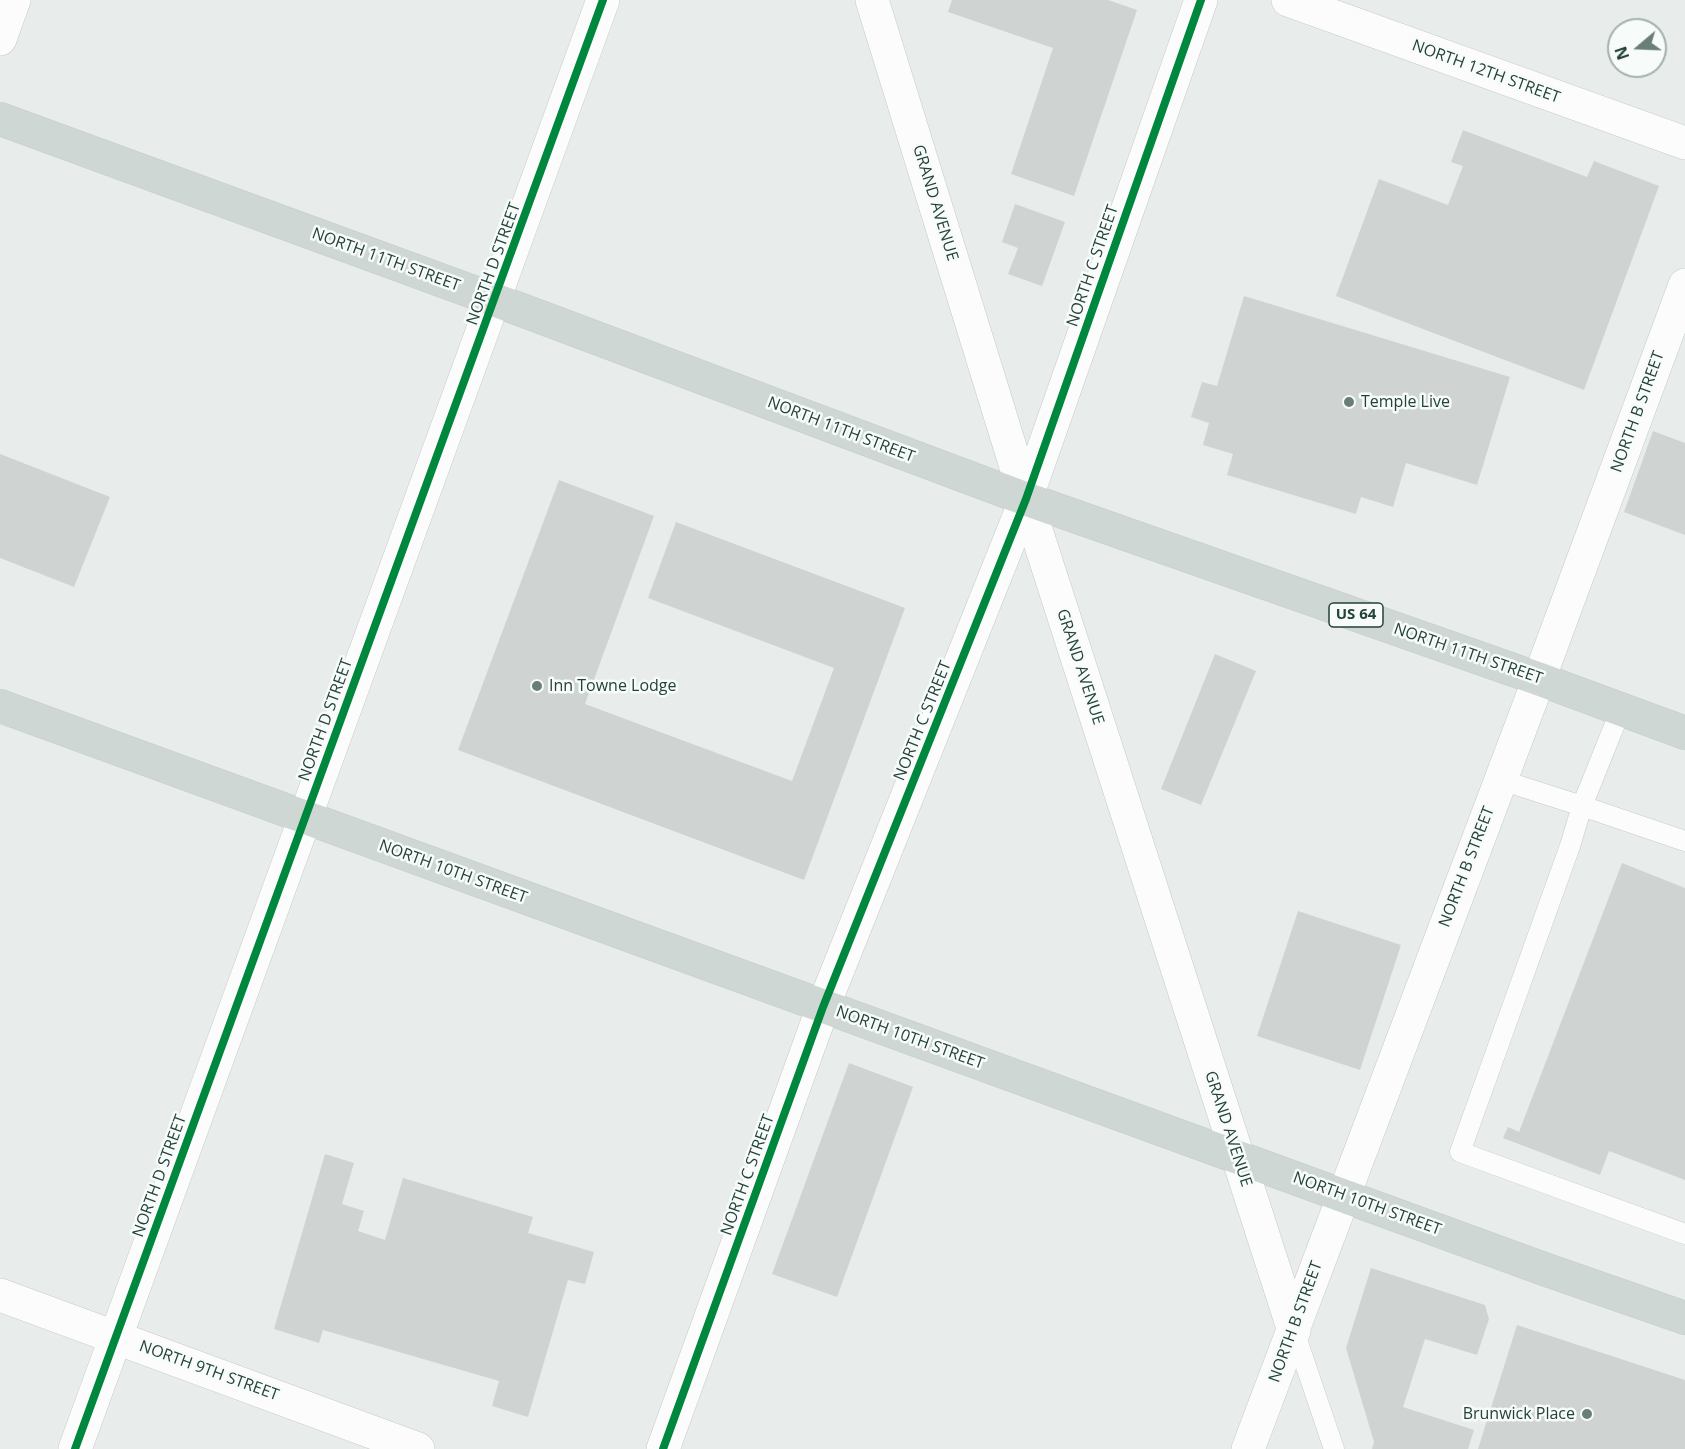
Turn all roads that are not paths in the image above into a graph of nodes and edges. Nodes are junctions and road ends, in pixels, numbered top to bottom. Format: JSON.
{"nodes":[{"id":1,"x":14,"y":0,"type":"edge"},
{"id":2,"x":603,"y":0,"type":"edge"},
{"id":3,"x":872,"y":0,"type":"edge"},
{"id":4,"x":1201,"y":0,"type":"edge"},
{"id":5,"x":1288,"y":0,"type":"edge"},
{"id":6,"x":0,"y":39,"type":"edge"},
{"id":7,"x":0,"y":119,"type":"edge"},
{"id":8,"x":1685,"y":143,"type":"edge"},
{"id":9,"x":1685,"y":285,"type":"edge"},
{"id":10,"x":495,"y":300,"type":"junction"},
{"id":11,"x":1026,"y":499,"type":"junction"},
{"id":12,"x":1539,"y":679,"type":"junction"},
{"id":13,"x":0,"y":706,"type":"edge"},
{"id":14,"x":1621,"y":709,"type":"junction"},
{"id":15,"x":1685,"y":733,"type":"edge"},
{"id":16,"x":1501,"y":780,"type":"junction"},
{"id":17,"x":1582,"y":806,"type":"junction"},
{"id":18,"x":304,"y":818,"type":"junction"},
{"id":19,"x":1685,"y":841,"type":"edge"},
{"id":20,"x":823,"y":1007,"type":"junction"},
{"id":21,"x":1237,"y":1156,"type":"junction"},
{"id":22,"x":1343,"y":1195,"type":"junction"},
{"id":23,"x":1685,"y":1234,"type":"edge"},
{"id":24,"x":0,"y":1295,"type":"edge"},
{"id":25,"x":1685,"y":1318,"type":"edge"},
{"id":26,"x":1294,"y":1331,"type":"junction"},
{"id":27,"x":116,"y":1337,"type":"junction"},
{"id":28,"x":75,"y":1449,"type":"edge"},
{"id":29,"x":418,"y":1449,"type":"edge"},
{"id":30,"x":663,"y":1449,"type":"edge"},
{"id":31,"x":1248,"y":1449,"type":"edge"},
{"id":32,"x":1334,"y":1449,"type":"edge"}],
"edges":[{"from":1,"to":6,"type":"street"},
{"from":2,"to":10,"type":"street","name":"NORTH D STREET"},
{"from":3,"to":11,"type":"street","name":"GRAND AVENUE"},
{"from":4,"to":11,"type":"street","name":"NORTH C STREET"},
{"from":5,"to":8,"type":"street","name":"NORTH 12TH STREET"},
{"from":7,"to":10,"type":"main road","name":"NORTH 11TH STREET","number":"US 64"},
{"from":9,"to":12,"type":"street","name":"NORTH B STREET"},
{"from":10,"to":11,"type":"main road","name":"NORTH 11TH STREET","number":"US 64"},
{"from":10,"to":18,"type":"street","name":"NORTH D STREET"},
{"from":11,"to":12,"type":"main road","name":"NORTH 11TH STREET","number":"US 64"},
{"from":11,"to":20,"type":"street","name":"NORTH C STREET"},
{"from":11,"to":21,"type":"street","name":"GRAND AVENUE"},
{"from":12,"to":14,"type":"main road","name":"NORTH 11TH STREET","number":"US 64"},
{"from":12,"to":16,"type":"street","name":"NORTH B STREET"},
{"from":13,"to":18,"type":"main road","name":"NORTH 10TH STREET"},
{"from":14,"to":15,"type":"main road","name":"NORTH 11TH STREET","number":"US 64"},
{"from":14,"to":17,"type":"lane"},
{"from":16,"to":17,"type":"lane"},
{"from":16,"to":22,"type":"street","name":"NORTH B STREET"},
{"from":17,"to":19,"type":"lane"},
{"from":17,"to":23,"type":"lane"},
{"from":18,"to":20,"type":"main road","name":"NORTH 10TH STREET"},
{"from":18,"to":27,"type":"street","name":"NORTH D STREET"},
{"from":20,"to":21,"type":"main road","name":"NORTH 10TH STREET"},
{"from":20,"to":30,"type":"street","name":"NORTH C STREET"},
{"from":21,"to":22,"type":"main road","name":"NORTH 10TH STREET"},
{"from":21,"to":26,"type":"street","name":"GRAND AVENUE"},
{"from":22,"to":25,"type":"main road","name":"NORTH 10TH STREET"},
{"from":22,"to":26,"type":"street","name":"NORTH B STREET"},
{"from":24,"to":27,"type":"street","name":"NORTH 9TH STREET"},
{"from":26,"to":31,"type":"street","name":"NORTH B STREET"},
{"from":26,"to":32,"type":"lane"},
{"from":27,"to":28,"type":"street","name":"NORTH D STREET"},
{"from":27,"to":29,"type":"street","name":"NORTH 9TH STREET"}]}
